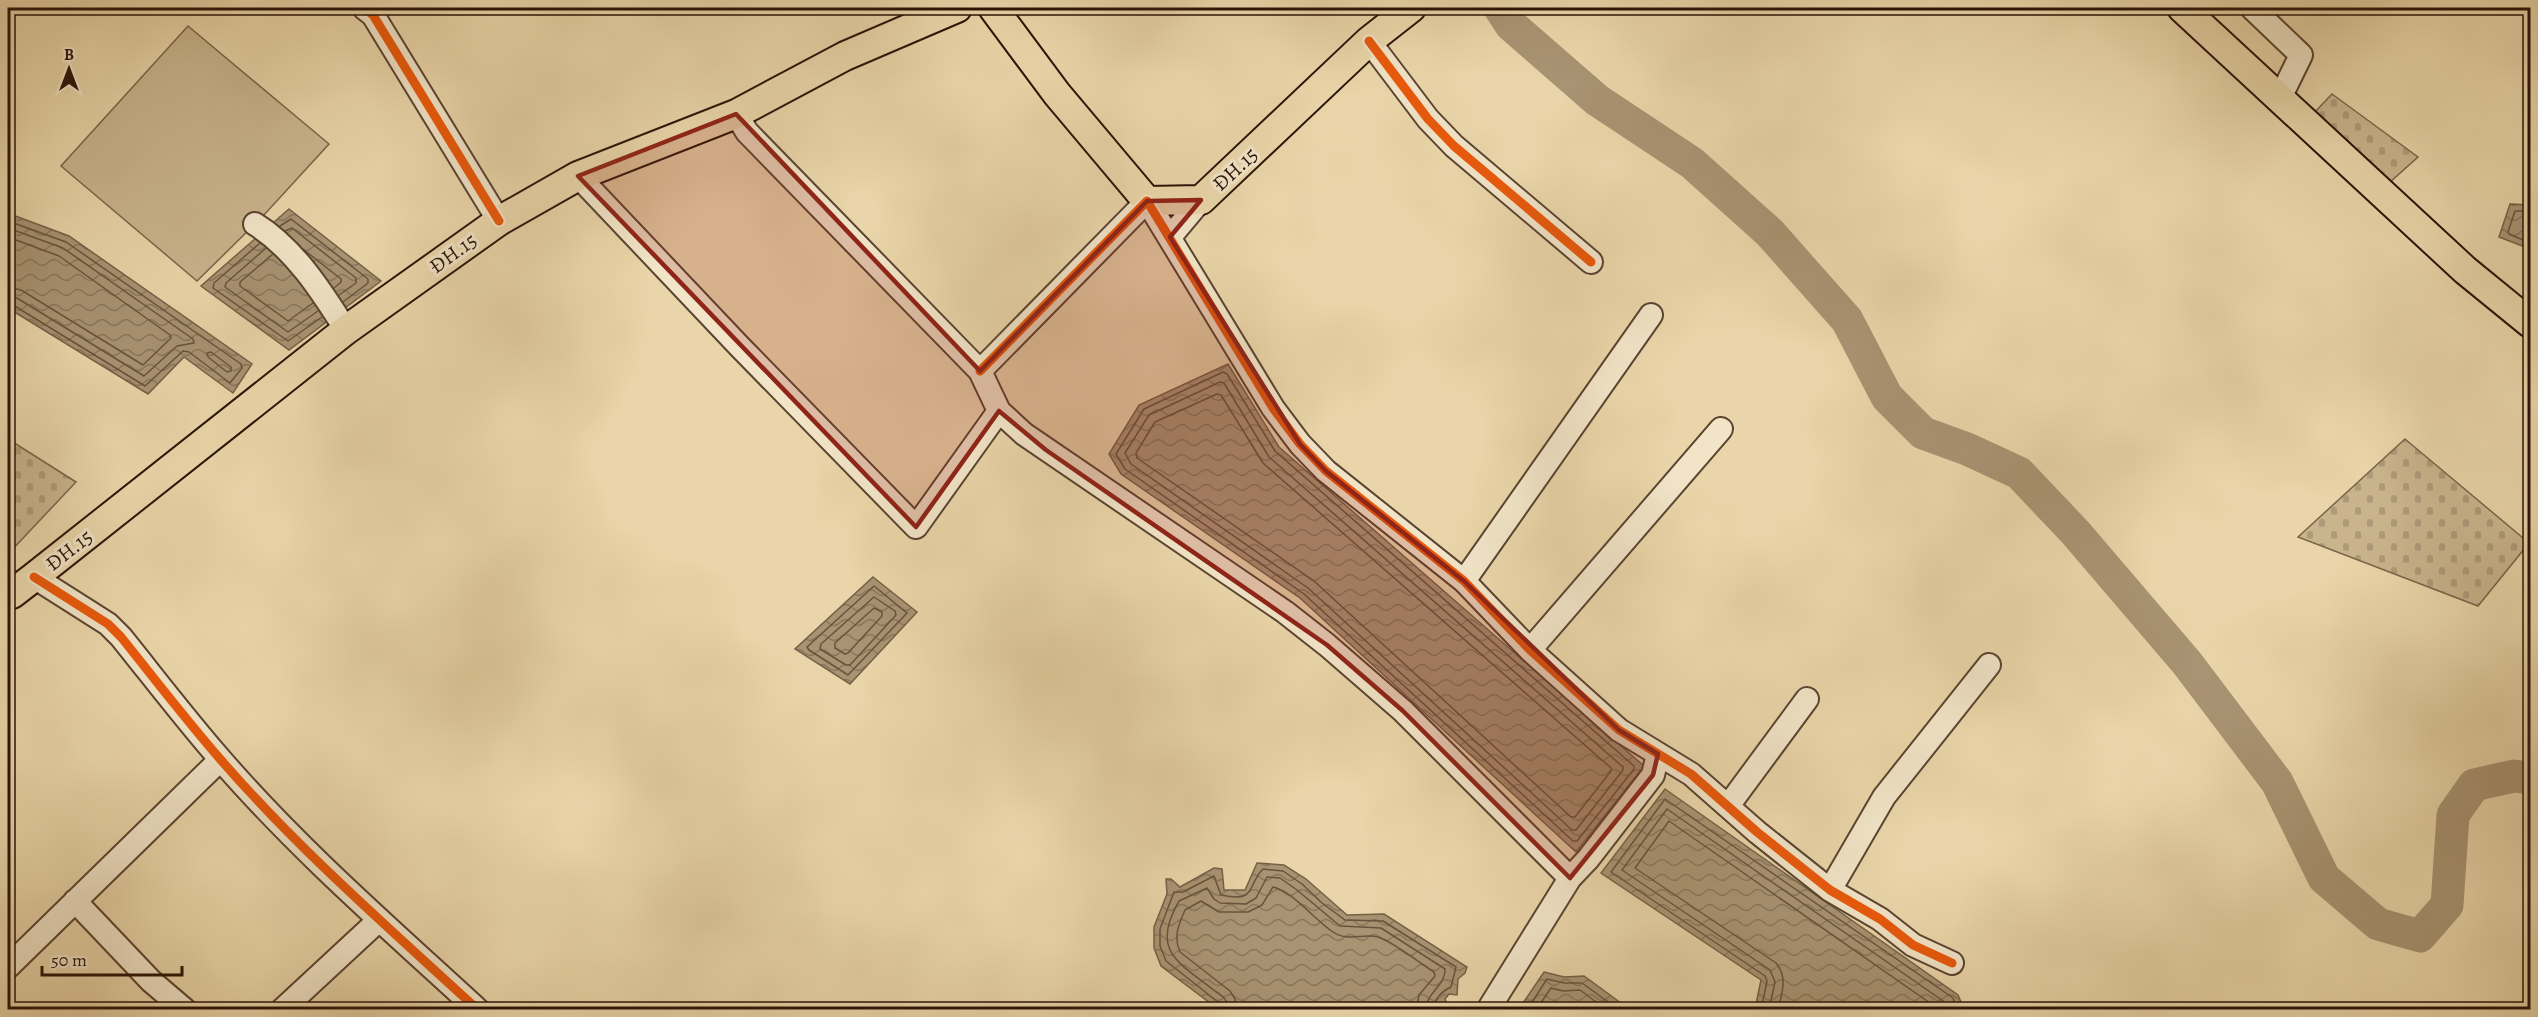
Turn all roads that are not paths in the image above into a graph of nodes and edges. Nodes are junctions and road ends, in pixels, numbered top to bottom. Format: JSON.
{"nodes":[{"id":1,"x":364,"y":8,"type":"edge"},
{"id":2,"x":957,"y":8,"type":"edge"},
{"id":3,"x":993,"y":8,"type":"edge"},
{"id":4,"x":1411,"y":8,"type":"edge"},
{"id":5,"x":2182,"y":8,"type":"edge"},
{"id":6,"x":2252,"y":8,"type":"edge"},
{"id":7,"x":1369,"y":41,"type":"junction"},
{"id":8,"x":2280,"y":100,"type":"junction"},
{"id":9,"x":736,"y":114,"type":"junction"},
{"id":10,"x":578,"y":176,"type":"junction"},
{"id":11,"x":1201,"y":200,"type":"junction"},
{"id":12,"x":1147,"y":201,"type":"junction"},
{"id":13,"x":499,"y":221,"type":"junction"},
{"id":14,"x":255,"y":224,"type":"dead end"},
{"id":15,"x":1170,"y":237,"type":"junction"},
{"id":16,"x":1591,"y":262,"type":"dead end"},
{"id":17,"x":1651,"y":315,"type":"dead end"},
{"id":18,"x":2530,"y":323,"type":"edge"},
{"id":19,"x":343,"y":326,"type":"junction"},
{"id":20,"x":980,"y":371,"type":"junction"},
{"id":21,"x":999,"y":411,"type":"junction"},
{"id":22,"x":1721,"y":429,"type":"dead end"},
{"id":23,"x":34,"y":577,"type":"junction"},
{"id":24,"x":1464,"y":581,"type":"junction"},
{"id":25,"x":9,"y":595,"type":"edge"},
{"id":26,"x":1530,"y":650,"type":"junction"},
{"id":27,"x":1989,"y":665,"type":"dead end"},
{"id":28,"x":1807,"y":699,"type":"dead end"},
{"id":29,"x":220,"y":759,"type":"junction"},
{"id":30,"x":1656,"y":764,"type":"junction"},
{"id":31,"x":1728,"y":806,"type":"junction"},
{"id":32,"x":1570,"y":878,"type":"junction"},
{"id":33,"x":1830,"y":890,"type":"junction"},
{"id":34,"x":75,"y":901,"type":"junction"},
{"id":35,"x":379,"y":920,"type":"junction"},
{"id":36,"x":1952,"y":963,"type":"dead end"},
{"id":37,"x":8,"y":967,"type":"edge"},
{"id":38,"x":185,"y":1010,"type":"edge"},
{"id":39,"x":282,"y":1010,"type":"edge"},
{"id":40,"x":478,"y":1010,"type":"edge"},
{"id":41,"x":1488,"y":1010,"type":"edge"}],
"edges":[{"from":1,"to":13,"type":"street"},
{"from":2,"to":9,"type":"main road","name":"ĐH.15","number":"ĐH.15"},
{"from":3,"to":12,"type":"main road"},
{"from":4,"to":7,"type":"main road","name":"ĐH.15","number":"ĐH.15"},
{"from":5,"to":8,"type":"main road"},
{"from":6,"to":8,"type":"street"},
{"from":7,"to":11,"type":"main road","name":"ĐH.15","number":"ĐH.15"},
{"from":7,"to":16,"type":"street"},
{"from":8,"to":18,"type":"main road"},
{"from":9,"to":10,"type":"main road","name":"ĐH.15","number":"ĐH.15"},
{"from":9,"to":20,"type":"street"},
{"from":10,"to":13,"type":"main road","name":"ĐH.15","number":"ĐH.15"},
{"from":10,"to":21,"type":"street"},
{"from":11,"to":12,"type":"main road","name":"ĐH.15","number":"ĐH.15"},
{"from":11,"to":15,"type":"street"},
{"from":12,"to":15,"type":"street"},
{"from":12,"to":20,"type":"street"},
{"from":13,"to":19,"type":"main road","name":"ĐH.15","number":"ĐH.15"},
{"from":14,"to":19,"type":"street"},
{"from":15,"to":24,"type":"street"},
{"from":17,"to":24,"type":"street"},
{"from":19,"to":23,"type":"main road","name":"ĐH.15","number":"ĐH.15"},
{"from":20,"to":21,"type":"street"},
{"from":21,"to":32,"type":"street"},
{"from":22,"to":26,"type":"street"},
{"from":23,"to":25,"type":"main road","name":"ĐH.15","number":"ĐH.15"},
{"from":23,"to":29,"type":"street"},
{"from":24,"to":26,"type":"street"},
{"from":26,"to":30,"type":"street"},
{"from":27,"to":33,"type":"street"},
{"from":28,"to":31,"type":"street"},
{"from":29,"to":34,"type":"street"},
{"from":29,"to":35,"type":"street"},
{"from":30,"to":31,"type":"street"},
{"from":30,"to":32,"type":"street"},
{"from":31,"to":33,"type":"street"},
{"from":32,"to":41,"type":"street"},
{"from":33,"to":36,"type":"street"},
{"from":34,"to":37,"type":"street"},
{"from":34,"to":38,"type":"street"},
{"from":35,"to":39,"type":"street"},
{"from":35,"to":40,"type":"street"}]}
